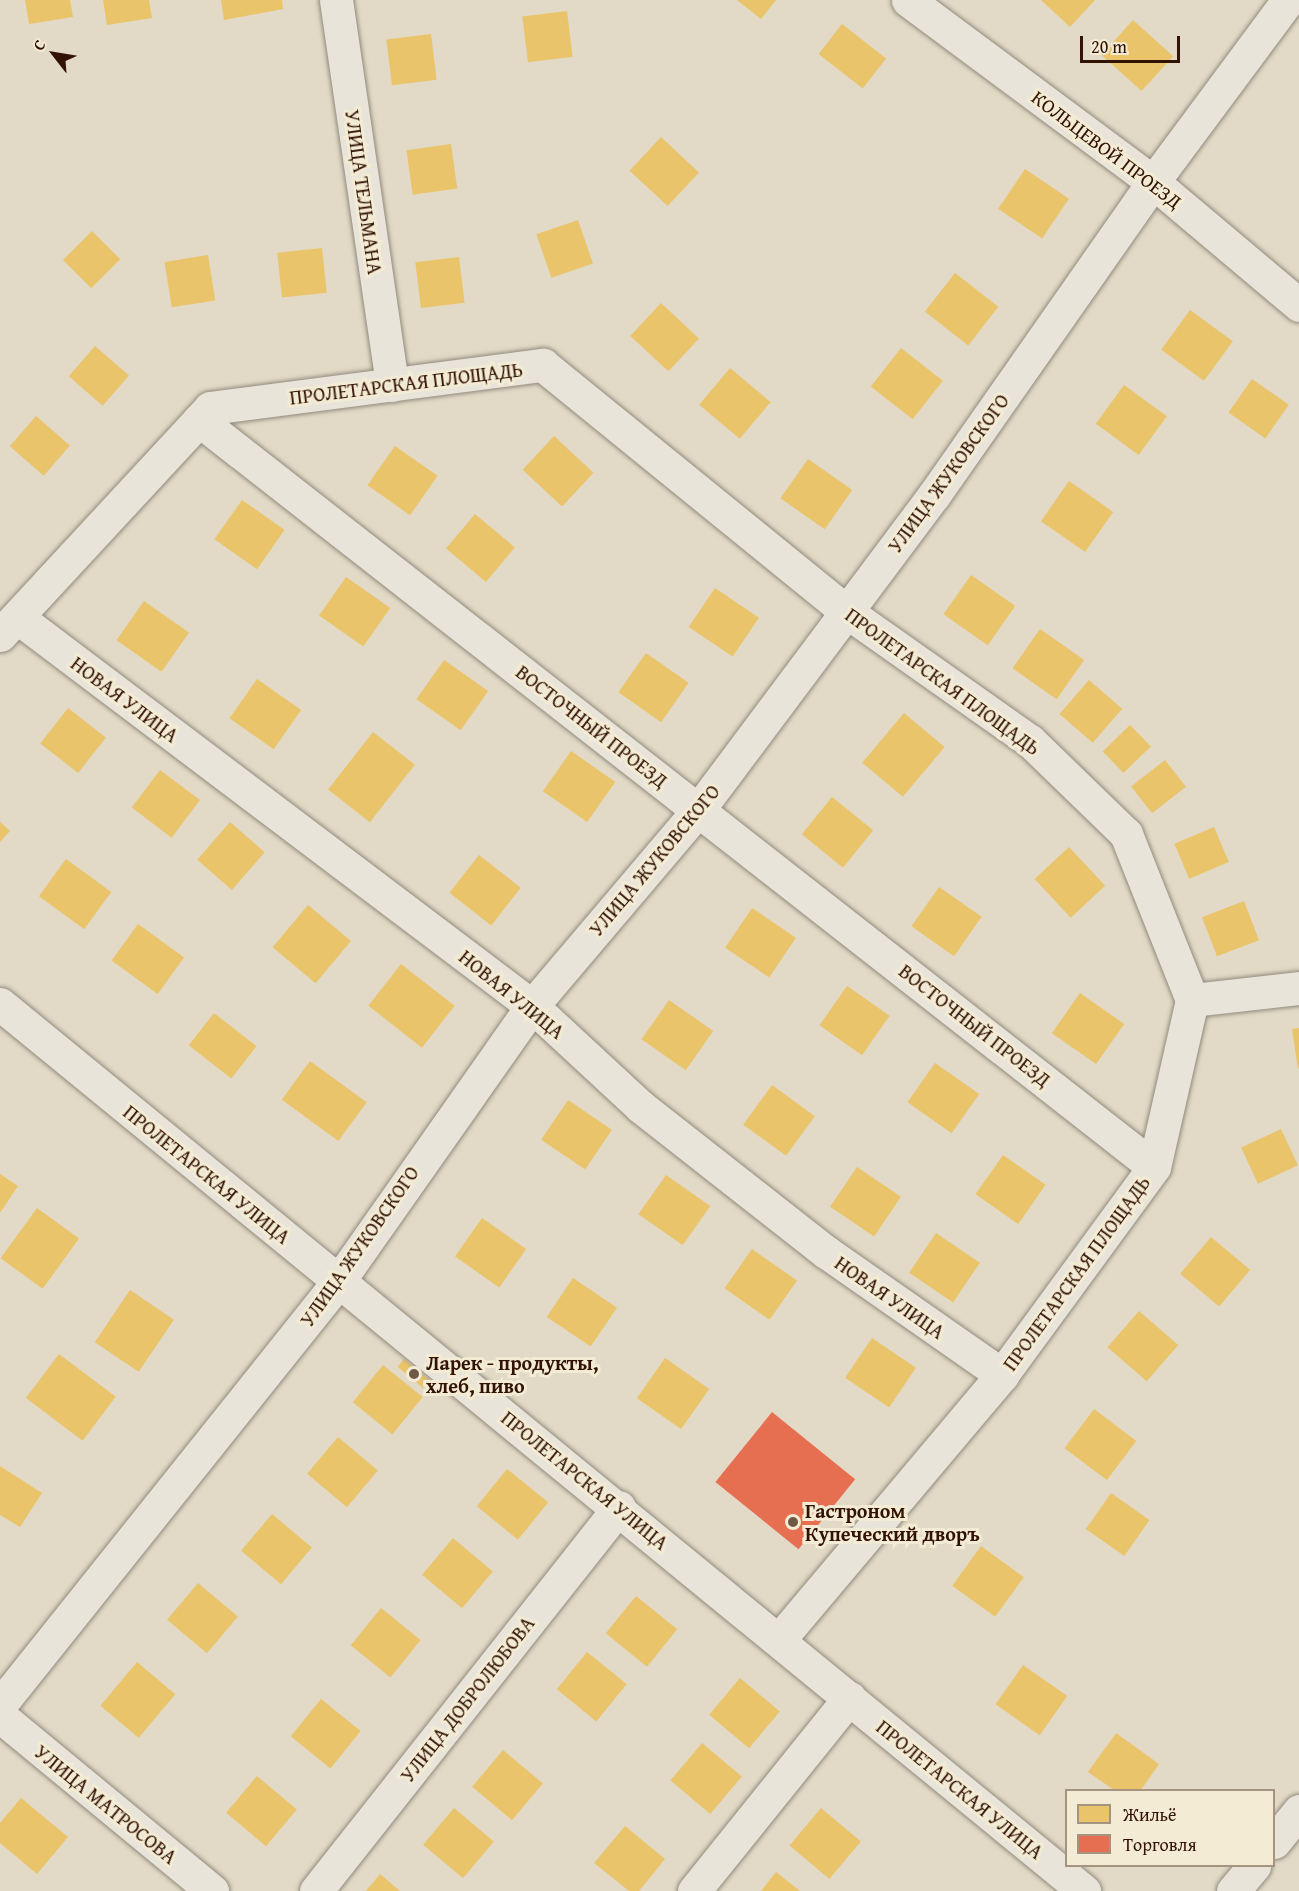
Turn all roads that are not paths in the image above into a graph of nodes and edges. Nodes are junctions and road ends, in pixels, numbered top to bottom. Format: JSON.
{"nodes":[{"id":1,"x":336,"y":0,"type":"edge"},
{"id":2,"x":908,"y":0,"type":"edge"},
{"id":3,"x":1288,"y":0,"type":"edge"},
{"id":4,"x":1153,"y":182,"type":"junction"},
{"id":5,"x":1299,"y":305,"type":"edge"},
{"id":6,"x":392,"y":385,"type":"junction"},
{"id":7,"x":199,"y":420,"type":"junction"},
{"id":8,"x":847,"y":612,"type":"junction"},
{"id":9,"x":9,"y":626,"type":"edge"},
{"id":10,"x":699,"y":809,"type":"junction"},
{"id":11,"x":1299,"y":988,"type":"edge"},
{"id":12,"x":1192,"y":1000,"type":"junction"},
{"id":13,"x":0,"y":1005,"type":"edge"},
{"id":14,"x":532,"y":1006,"type":"junction"},
{"id":15,"x":1154,"y":1167,"type":"junction"},
{"id":16,"x":339,"y":1282,"type":"junction"},
{"id":17,"x":1002,"y":1375,"type":"junction"},
{"id":18,"x":619,"y":1507,"type":"junction"},
{"id":19,"x":780,"y":1639,"type":"junction"},
{"id":20,"x":849,"y":1698,"type":"junction"},
{"id":21,"x":0,"y":1705,"type":"edge"},
{"id":22,"x":0,"y":1716,"type":"edge"},
{"id":23,"x":1299,"y":1811,"type":"edge"},
{"id":24,"x":1275,"y":1841,"type":"edge"},
{"id":25,"x":1253,"y":1867,"type":"edge"},
{"id":26,"x":213,"y":1891,"type":"edge"},
{"id":27,"x":316,"y":1891,"type":"edge"},
{"id":28,"x":694,"y":1891,"type":"edge"},
{"id":29,"x":1084,"y":1891,"type":"edge"},
{"id":30,"x":1233,"y":1891,"type":"edge"}],
"edges":[{"from":1,"to":6,"type":"street","name":"УЛИЦА ТЕЛЬМАНА"},
{"from":2,"to":4,"type":"street","name":"КОЛЬЦЕВОЙ ПРОЕЗД"},
{"from":3,"to":4,"type":"street","name":"УЛИЦА ЖУКОВСКОГО"},
{"from":4,"to":5,"type":"street","name":"КОЛЬЦЕВОЙ ПРОЕЗД"},
{"from":4,"to":8,"type":"street","name":"УЛИЦА ЖУКОВСКОГО"},
{"from":6,"to":7,"type":"street","name":"ПРОЛЕТАРСКАЯ ПЛОЩАДЬ"},
{"from":6,"to":8,"type":"street","name":"ПРОЛЕТАРСКАЯ ПЛОЩАДЬ"},
{"from":7,"to":9,"type":"street","name":"ПРОЛЕТАРСКАЯ ПЛОЩАДЬ"},
{"from":7,"to":10,"type":"street","name":"ВОСТОЧНЫЙ ПРОЕЗД"},
{"from":8,"to":10,"type":"street","name":"УЛИЦА ЖУКОВСКОГО"},
{"from":8,"to":12,"type":"street","name":"ПРОЛЕТАРСКАЯ ПЛОЩАДЬ"},
{"from":9,"to":14,"type":"street","name":"НОВАЯ УЛИЦА"},
{"from":10,"to":14,"type":"street","name":"УЛИЦА ЖУКОВСКОГО"},
{"from":10,"to":15,"type":"street","name":"ВОСТОЧНЫЙ ПРОЕЗД"},
{"from":11,"to":12,"type":"street"},
{"from":12,"to":15,"type":"street","name":"ПРОЛЕТАРСКАЯ ПЛОЩАДЬ"},
{"from":13,"to":16,"type":"street","name":"ПРОЛЕТАРСКАЯ УЛИЦА"},
{"from":14,"to":16,"type":"street","name":"УЛИЦА ЖУКОВСКОГО"},
{"from":14,"to":17,"type":"street","name":"НОВАЯ УЛИЦА"},
{"from":15,"to":17,"type":"street","name":"ПРОЛЕТАРСКАЯ ПЛОЩАДЬ"},
{"from":16,"to":18,"type":"street","name":"ПРОЛЕТАРСКАЯ УЛИЦА"},
{"from":16,"to":21,"type":"street","name":"УЛИЦА ЖУКОВСКОГО"},
{"from":17,"to":19,"type":"street","name":"ПРОЛЕТАРСКАЯ ПЛОЩАДЬ"},
{"from":18,"to":19,"type":"street","name":"ПРОЛЕТАРСКАЯ УЛИЦА"},
{"from":18,"to":27,"type":"street","name":"УЛИЦА ДОБРОЛЮБОВА"},
{"from":19,"to":20,"type":"street","name":"ПРОЛЕТАРСКАЯ УЛИЦА"},
{"from":20,"to":28,"type":"street"},
{"from":20,"to":29,"type":"street","name":"ПРОЛЕТАРСКАЯ УЛИЦА"},
{"from":22,"to":26,"type":"street","name":"УЛИЦА МАТРОСОВА"},
{"from":23,"to":24,"type":"street"},
{"from":25,"to":30,"type":"street"}]}
